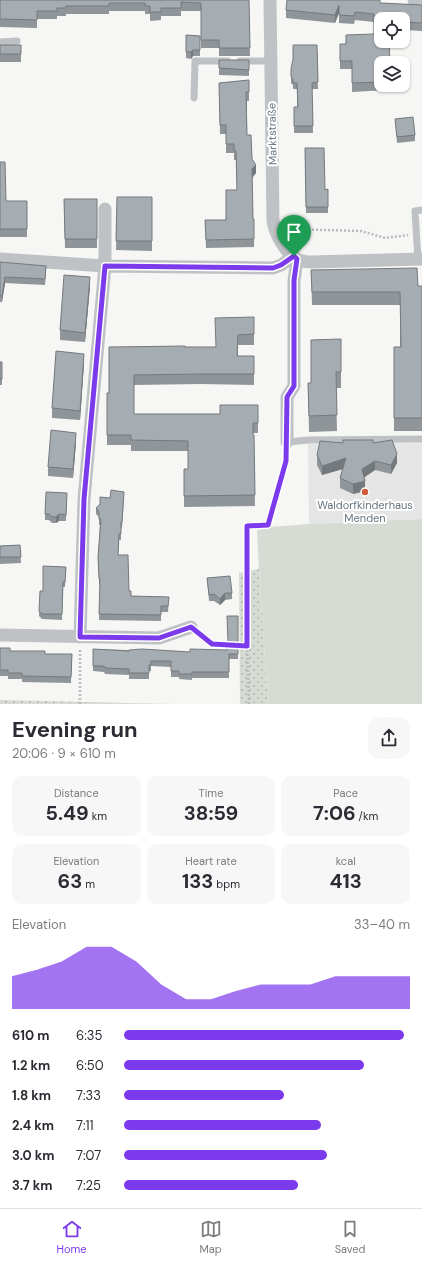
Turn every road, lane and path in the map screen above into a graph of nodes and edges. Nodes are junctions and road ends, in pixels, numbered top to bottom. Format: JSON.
{"nodes":[{"id":1,"x":270,"y":0,"type":"edge"},
{"id":2,"x":414,"y":0,"type":"edge"},
{"id":3,"x":422,"y":1,"type":"edge"},
{"id":4,"x":17,"y":41,"type":"dead end"},
{"id":5,"x":0,"y":42,"type":"edge"},
{"id":6,"x":271,"y":61,"type":"junction"},
{"id":7,"x":194,"y":98,"type":"dead end"},
{"id":8,"x":105,"y":209,"type":"dead end"},
{"id":9,"x":422,"y":210,"type":"edge"},
{"id":10,"x":274,"y":229,"type":"junction"},
{"id":11,"x":417,"y":235,"type":"junction"},
{"id":12,"x":296,"y":258,"type":"junction"},
{"id":13,"x":0,"y":259,"type":"edge"},
{"id":14,"x":420,"y":260,"type":"edge"},
{"id":15,"x":105,"y":266,"type":"junction"},
{"id":16,"x":422,"y":438,"type":"edge"},
{"id":17,"x":287,"y":442,"type":"junction"},
{"id":18,"x":191,"y":627,"type":"joint"},
{"id":19,"x":0,"y":635,"type":"edge"},
{"id":20,"x":80,"y":637,"type":"junction"},
{"id":21,"x":247,"y":646,"type":"junction"},
{"id":22,"x":80,"y":704,"type":"edge"},
{"id":23,"x":249,"y":704,"type":"edge"}],
"edges":[{"from":1,"to":6,"type":"street","name":"Marktstraße"},
{"from":2,"to":3,"type":"street"},
{"from":4,"to":5,"type":"lane"},
{"from":6,"to":7,"type":"lane"},
{"from":6,"to":10,"type":"street","name":"Marktstraße"},
{"from":8,"to":15,"type":"street"},
{"from":9,"to":11,"type":"lane"},
{"from":10,"to":11,"type":"path"},
{"from":10,"to":12,"type":"street","name":"Marktstraße"},
{"from":11,"to":14,"type":"lane"},
{"from":12,"to":14,"type":"street"},
{"from":12,"to":15,"type":"street"},
{"from":12,"to":17,"type":"street"},
{"from":13,"to":15,"type":"street"},
{"from":15,"to":20,"type":"street"},
{"from":16,"to":17,"type":"lane"},
{"from":17,"to":21,"type":"path"},
{"from":18,"to":20,"type":"street"},
{"from":18,"to":21,"type":"path"},
{"from":19,"to":20,"type":"street"},
{"from":20,"to":22,"type":"path"},
{"from":21,"to":23,"type":"path"}]}
